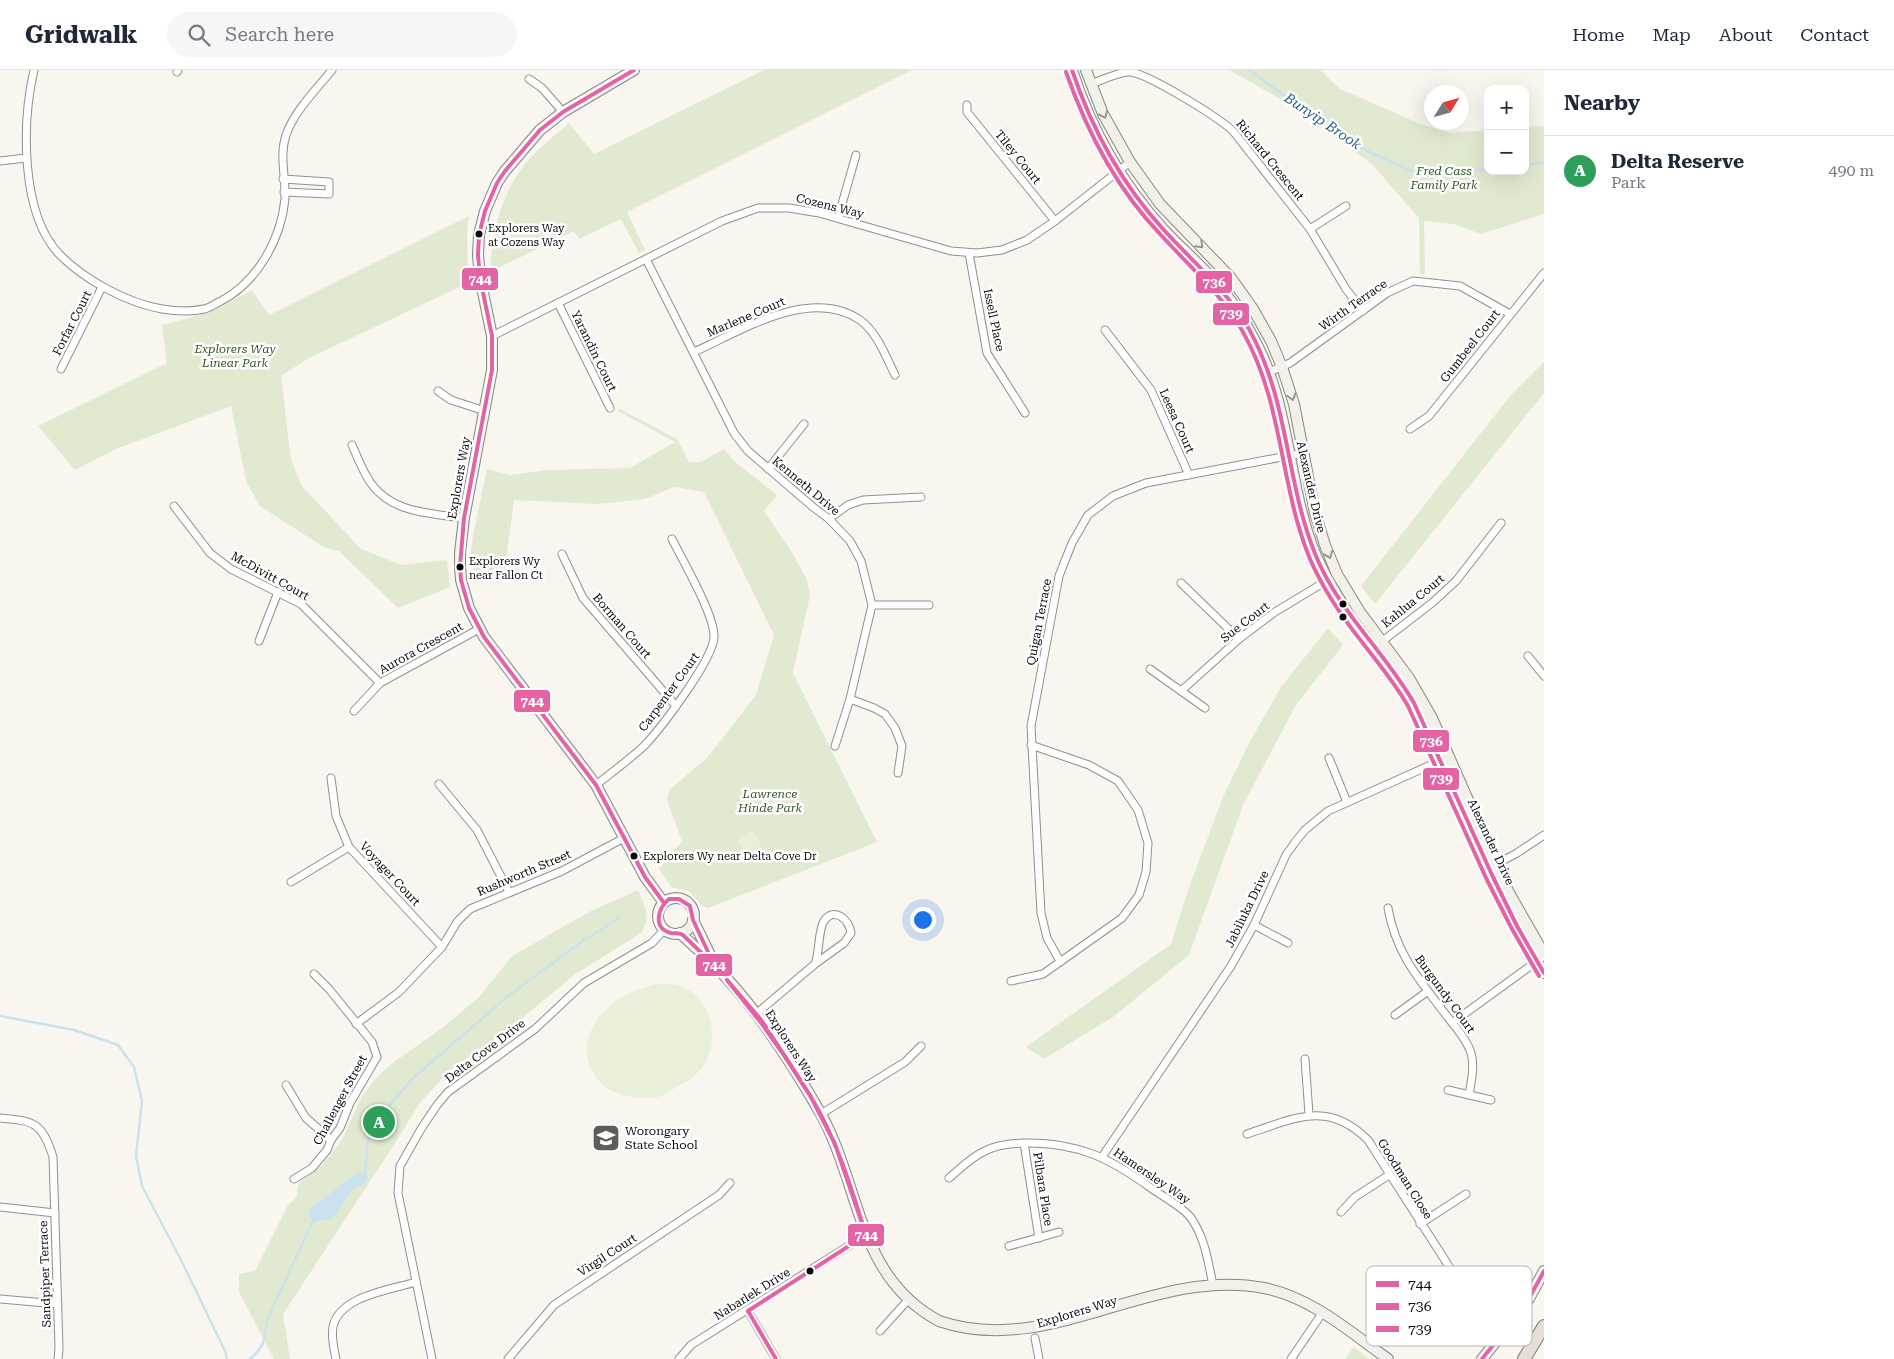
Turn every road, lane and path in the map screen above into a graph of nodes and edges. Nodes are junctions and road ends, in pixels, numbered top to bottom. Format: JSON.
{"nodes":[{"id":1,"x":34,"y":70,"type":"edge"},
{"id":2,"x":332,"y":70,"type":"edge"},
{"id":3,"x":634,"y":70,"type":"edge"},
{"id":4,"x":1072,"y":70,"type":"edge"},
{"id":5,"x":1086,"y":70,"type":"edge"},
{"id":6,"x":529,"y":79,"type":"dead end"},
{"id":7,"x":1091,"y":84,"type":"junction"},
{"id":8,"x":967,"y":105,"type":"dead end"},
{"id":9,"x":563,"y":112,"type":"junction"},
{"id":10,"x":856,"y":155,"type":"dead end"},
{"id":11,"x":26,"y":158,"type":"junction"},
{"id":12,"x":0,"y":161,"type":"edge"},
{"id":13,"x":1130,"y":162,"type":"junction"},
{"id":14,"x":1118,"y":171,"type":"junction"},
{"id":15,"x":284,"y":179,"type":"junction"},
{"id":16,"x":284,"y":192,"type":"junction"},
{"id":17,"x":1346,"y":206,"type":"dead end"},
{"id":18,"x":838,"y":218,"type":"junction"},
{"id":19,"x":1055,"y":221,"type":"junction"},
{"id":20,"x":1310,"y":229,"type":"junction"},
{"id":21,"x":969,"y":252,"type":"junction"},
{"id":22,"x":646,"y":259,"type":"junction"},
{"id":23,"x":1544,"y":273,"type":"edge"},
{"id":24,"x":102,"y":287,"type":"junction"},
{"id":25,"x":558,"y":303,"type":"junction"},
{"id":26,"x":1363,"y":311,"type":"junction"},
{"id":27,"x":1510,"y":314,"type":"junction"},
{"id":28,"x":1105,"y":330,"type":"dead end"},
{"id":29,"x":492,"y":336,"type":"junction"},
{"id":30,"x":694,"y":352,"type":"junction"},
{"id":31,"x":1282,"y":366,"type":"junction"},
{"id":32,"x":61,"y":369,"type":"dead end"},
{"id":33,"x":1269,"y":372,"type":"junction"},
{"id":34,"x":895,"y":375,"type":"dead end"},
{"id":35,"x":438,"y":390,"type":"dead end"},
{"id":36,"x":610,"y":408,"type":"dead end"},
{"id":37,"x":485,"y":411,"type":"junction"},
{"id":38,"x":1026,"y":413,"type":"dead end"},
{"id":39,"x":804,"y":424,"type":"dead end"},
{"id":40,"x":1410,"y":429,"type":"dead end"},
{"id":41,"x":352,"y":445,"type":"dead end"},
{"id":42,"x":1303,"y":453,"type":"junction"},
{"id":43,"x":1290,"y":457,"type":"junction"},
{"id":44,"x":768,"y":469,"type":"junction"},
{"id":45,"x":1190,"y":475,"type":"junction"},
{"id":46,"x":921,"y":498,"type":"dead end"},
{"id":47,"x":174,"y":506,"type":"dead end"},
{"id":48,"x":464,"y":518,"type":"junction"},
{"id":49,"x":830,"y":518,"type":"junction"},
{"id":50,"x":1501,"y":523,"type":"dead end"},
{"id":51,"x":672,"y":539,"type":"dead end"},
{"id":52,"x":562,"y":554,"type":"dead end"},
{"id":53,"x":1328,"y":580,"type":"junction"},
{"id":54,"x":1181,"y":583,"type":"dead end"},
{"id":55,"x":278,"y":592,"type":"junction"},
{"id":56,"x":872,"y":605,"type":"junction"},
{"id":57,"x":930,"y":605,"type":"dead end"},
{"id":58,"x":479,"y":629,"type":"junction"},
{"id":59,"x":1239,"y":639,"type":"junction"},
{"id":60,"x":259,"y":641,"type":"dead end"},
{"id":61,"x":1378,"y":644,"type":"junction"},
{"id":62,"x":1528,"y":656,"type":"dead end"},
{"id":63,"x":1150,"y":669,"type":"dead end"},
{"id":64,"x":1544,"y":676,"type":"edge"},
{"id":65,"x":380,"y":683,"type":"junction"},
{"id":66,"x":1181,"y":690,"type":"junction"},
{"id":67,"x":850,"y":699,"type":"junction"},
{"id":68,"x":676,"y":706,"type":"junction"},
{"id":69,"x":1206,"y":708,"type":"dead end"},
{"id":70,"x":354,"y":711,"type":"dead end"},
{"id":71,"x":1031,"y":745,"type":"junction"},
{"id":72,"x":835,"y":746,"type":"dead end"},
{"id":73,"x":1329,"y":758,"type":"dead end"},
{"id":74,"x":1444,"y":759,"type":"junction"},
{"id":75,"x":898,"y":773,"type":"dead end"},
{"id":76,"x":331,"y":778,"type":"dead end"},
{"id":77,"x":439,"y":784,"type":"dead end"},
{"id":78,"x":596,"y":785,"type":"junction"},
{"id":79,"x":1347,"y":802,"type":"junction"},
{"id":80,"x":1544,"y":835,"type":"edge"},
{"id":81,"x":624,"y":838,"type":"junction"},
{"id":82,"x":349,"y":847,"type":"junction"},
{"id":83,"x":1492,"y":866,"type":"junction"},
{"id":84,"x":291,"y":882,"type":"dead end"},
{"id":85,"x":509,"y":892,"type":"junction"},
{"id":86,"x":664,"y":903,"type":"junction"},
{"id":87,"x":1388,"y":908,"type":"dead end"},
{"id":88,"x":693,"y":920,"type":"junction"},
{"id":89,"x":1254,"y":925,"type":"junction"},
{"id":90,"x":665,"y":929,"type":"junction"},
{"id":91,"x":680,"y":933,"type":"junction"},
{"id":92,"x":1288,"y":943,"type":"dead end"},
{"id":93,"x":442,"y":946,"type":"junction"},
{"id":94,"x":1542,"y":957,"type":"edge"},
{"id":95,"x":1060,"y":961,"type":"junction"},
{"id":96,"x":815,"y":964,"type":"junction"},
{"id":97,"x":715,"y":966,"type":"junction"},
{"id":98,"x":1544,"y":973,"type":"edge"},
{"id":99,"x":314,"y":974,"type":"dead end"},
{"id":100,"x":1011,"y":981,"type":"dead end"},
{"id":101,"x":1428,"y":991,"type":"junction"},
{"id":102,"x":756,"y":1014,"type":"junction"},
{"id":103,"x":1395,"y":1015,"type":"dead end"},
{"id":104,"x":1452,"y":1022,"type":"junction"},
{"id":105,"x":356,"y":1024,"type":"junction"},
{"id":106,"x":921,"y":1046,"type":"dead end"},
{"id":107,"x":1305,"y":1059,"type":"dead end"},
{"id":108,"x":286,"y":1085,"type":"dead end"},
{"id":109,"x":1448,"y":1090,"type":"dead end"},
{"id":110,"x":1470,"y":1095,"type":"junction"},
{"id":111,"x":1491,"y":1100,"type":"dead end"},
{"id":112,"x":821,"y":1114,"type":"junction"},
{"id":113,"x":1309,"y":1114,"type":"junction"},
{"id":114,"x":0,"y":1118,"type":"edge"},
{"id":115,"x":1248,"y":1134,"type":"dead end"},
{"id":116,"x":331,"y":1140,"type":"junction"},
{"id":117,"x":1024,"y":1143,"type":"junction"},
{"id":118,"x":1102,"y":1157,"type":"junction"},
{"id":119,"x":1389,"y":1175,"type":"junction"},
{"id":120,"x":949,"y":1178,"type":"dead end"},
{"id":121,"x":294,"y":1179,"type":"dead end"},
{"id":122,"x":730,"y":1183,"type":"dead end"},
{"id":123,"x":1466,"y":1194,"type":"dead end"},
{"id":124,"x":0,"y":1207,"type":"edge"},
{"id":125,"x":1341,"y":1212,"type":"dead end"},
{"id":126,"x":54,"y":1213,"type":"junction"},
{"id":127,"x":1420,"y":1224,"type":"junction"},
{"id":128,"x":1059,"y":1232,"type":"dead end"},
{"id":129,"x":866,"y":1236,"type":"junction"},
{"id":130,"x":1039,"y":1238,"type":"junction"},
{"id":131,"x":1009,"y":1246,"type":"dead end"},
{"id":132,"x":1448,"y":1266,"type":"edge"},
{"id":133,"x":1544,"y":1271,"type":"edge"},
{"id":134,"x":416,"y":1282,"type":"junction"},
{"id":135,"x":1213,"y":1285,"type":"junction"},
{"id":136,"x":1532,"y":1293,"type":"edge"},
{"id":137,"x":0,"y":1299,"type":"edge"},
{"id":138,"x":908,"y":1300,"type":"junction"},
{"id":139,"x":58,"y":1304,"type":"junction"},
{"id":140,"x":748,"y":1311,"type":"junction"},
{"id":141,"x":1323,"y":1312,"type":"junction"},
{"id":142,"x":1544,"y":1326,"type":"edge"},
{"id":143,"x":880,"y":1331,"type":"dead end"},
{"id":144,"x":1056,"y":1333,"type":"dead end"},
{"id":145,"x":1039,"y":1337,"type":"joint"},
{"id":146,"x":1366,"y":1343,"type":"edge"},
{"id":147,"x":1370,"y":1346,"type":"edge"},
{"id":148,"x":1493,"y":1346,"type":"edge"},
{"id":149,"x":1532,"y":1346,"type":"edge"},
{"id":150,"x":1532,"y":1346,"type":"edge"},
{"id":151,"x":58,"y":1359,"type":"edge"},
{"id":152,"x":336,"y":1359,"type":"edge"},
{"id":153,"x":432,"y":1359,"type":"edge"},
{"id":154,"x":508,"y":1359,"type":"edge"},
{"id":155,"x":679,"y":1359,"type":"edge"},
{"id":156,"x":776,"y":1359,"type":"edge"},
{"id":157,"x":1039,"y":1359,"type":"edge"},
{"id":158,"x":1292,"y":1359,"type":"edge"},
{"id":159,"x":1388,"y":1359,"type":"edge"},
{"id":160,"x":1482,"y":1359,"type":"edge"},
{"id":161,"x":1524,"y":1359,"type":"edge"}],
"edges":[{"from":1,"to":11,"type":"street"},
{"from":2,"to":15,"type":"street"},
{"from":3,"to":9,"type":"street","name":"Explorers Way"},
{"from":4,"to":14,"type":"street","name":"Alexander Drive"},
{"from":5,"to":7,"type":"street","name":"Alexander Drive"},
{"from":6,"to":9,"type":"street"},
{"from":7,"to":13,"type":"street","name":"Alexander Drive","one_way":true},
{"from":7,"to":20,"type":"street","name":"Richard Crescent"},
{"from":8,"to":19,"type":"street","name":"Tiley Court"},
{"from":9,"to":29,"type":"street","name":"Explorers Way"},
{"from":10,"to":18,"type":"street"},
{"from":11,"to":12,"type":"street"},
{"from":11,"to":24,"type":"street"},
{"from":13,"to":14,"type":"street","name":"Cozens Way"},
{"from":13,"to":31,"type":"street","name":"Alexander Drive","one_way":true},
{"from":14,"to":19,"type":"street","name":"Cozens Way"},
{"from":14,"to":33,"type":"street","name":"Alexander Drive"},
{"from":15,"to":16,"type":"street"},
{"from":15,"to":16,"type":"street"},
{"from":16,"to":24,"type":"street"},
{"from":17,"to":20,"type":"street"},
{"from":18,"to":21,"type":"street","name":"Cozens Way"},
{"from":18,"to":22,"type":"street","name":"Cozens Way"},
{"from":19,"to":21,"type":"street","name":"Cozens Way"},
{"from":20,"to":26,"type":"street","name":"Richard Crescent"},
{"from":21,"to":38,"type":"street","name":"Issell Place"},
{"from":22,"to":25,"type":"street","name":"Cozens Way"},
{"from":22,"to":30,"type":"street","name":"Kenneth Drive"},
{"from":23,"to":27,"type":"street","name":"Gumbeel Court"},
{"from":24,"to":32,"type":"street","name":"Forfar Court"},
{"from":25,"to":29,"type":"street","name":"Cozens Way"},
{"from":25,"to":36,"type":"street","name":"Yarandin Court"},
{"from":26,"to":27,"type":"street","name":"Wirth Terrace"},
{"from":26,"to":31,"type":"street","name":"Wirth Terrace"},
{"from":27,"to":40,"type":"street","name":"Gumbeel Court"},
{"from":28,"to":45,"type":"street","name":"Leesa Court"},
{"from":29,"to":37,"type":"street","name":"Explorers Way"},
{"from":30,"to":34,"type":"street","name":"Marlene Court"},
{"from":30,"to":44,"type":"street","name":"Kenneth Drive"},
{"from":31,"to":33,"type":"street","name":"Wirth Terrace"},
{"from":31,"to":42,"type":"street","name":"Alexander Drive","one_way":true},
{"from":33,"to":43,"type":"street","name":"Alexander Drive"},
{"from":35,"to":37,"type":"street"},
{"from":37,"to":48,"type":"street","name":"Explorers Way"},
{"from":39,"to":44,"type":"street"},
{"from":41,"to":48,"type":"street"},
{"from":42,"to":43,"type":"street","name":"Quigan Terrace"},
{"from":42,"to":61,"type":"street","name":"Alexander Drive","one_way":true},
{"from":43,"to":45,"type":"street","name":"Quigan Terrace"},
{"from":43,"to":53,"type":"street","name":"Alexander Drive"},
{"from":44,"to":49,"type":"street","name":"Kenneth Drive"},
{"from":45,"to":71,"type":"street","name":"Quigan Terrace"},
{"from":46,"to":49,"type":"street"},
{"from":47,"to":55,"type":"street","name":"McDivitt Court"},
{"from":48,"to":58,"type":"street","name":"Explorers Way"},
{"from":49,"to":56,"type":"street","name":"Kenneth Drive"},
{"from":50,"to":61,"type":"street","name":"Kahlua Court"},
{"from":51,"to":68,"type":"street","name":"Carpenter Court"},
{"from":52,"to":68,"type":"street","name":"Borman Court"},
{"from":53,"to":59,"type":"street","name":"Sue Court"},
{"from":53,"to":61,"type":"street","name":"Alexander Drive"},
{"from":54,"to":59,"type":"street"},
{"from":55,"to":60,"type":"street"},
{"from":55,"to":65,"type":"street","name":"McDivitt Court"},
{"from":56,"to":57,"type":"street"},
{"from":56,"to":67,"type":"street","name":"Kenneth Drive"},
{"from":58,"to":65,"type":"street","name":"Aurora Crescent"},
{"from":58,"to":78,"type":"street","name":"Explorers Way"},
{"from":59,"to":66,"type":"street","name":"Sue Court"},
{"from":61,"to":74,"type":"street","name":"Alexander Drive"},
{"from":62,"to":64,"type":"street"},
{"from":63,"to":66,"type":"street"},
{"from":65,"to":70,"type":"street","name":"Aurora Crescent"},
{"from":66,"to":69,"type":"street"},
{"from":67,"to":72,"type":"street","name":"Kenneth Drive"},
{"from":67,"to":75,"type":"street"},
{"from":68,"to":78,"type":"street","name":"Carpenter Court"},
{"from":71,"to":95,"type":"street","name":"Quigan Terrace"},
{"from":71,"to":95,"type":"street"},
{"from":73,"to":79,"type":"street"},
{"from":74,"to":79,"type":"street","name":"Jabiluka Drive"},
{"from":74,"to":83,"type":"street","name":"Alexander Drive"},
{"from":76,"to":82,"type":"street","name":"Voyager Court"},
{"from":77,"to":85,"type":"street"},
{"from":78,"to":81,"type":"street","name":"Explorers Way"},
{"from":79,"to":89,"type":"street","name":"Jabiluka Drive"},
{"from":80,"to":83,"type":"street"},
{"from":81,"to":85,"type":"street","name":"Rushworth Street"},
{"from":81,"to":86,"type":"street","name":"Explorers Way"},
{"from":82,"to":84,"type":"street"},
{"from":82,"to":93,"type":"street","name":"Voyager Court"},
{"from":83,"to":94,"type":"street","name":"Alexander Drive"},
{"from":85,"to":93,"type":"street","name":"Rushworth Street"},
{"from":86,"to":88,"type":"street","name":"Explorers Way"},
{"from":86,"to":90,"type":"street"},
{"from":87,"to":101,"type":"street","name":"Burgundy Court"},
{"from":88,"to":91,"type":"street"},
{"from":88,"to":97,"type":"street","name":"Explorers Way"},
{"from":89,"to":92,"type":"street"},
{"from":89,"to":118,"type":"street","name":"Jabiluka Drive"},
{"from":90,"to":91,"type":"street","name":"Explorers Way"},
{"from":90,"to":134,"type":"street","name":"Delta Cove Drive"},
{"from":91,"to":97,"type":"street","name":"Explorers Way"},
{"from":93,"to":105,"type":"street","name":"Rushworth Street"},
{"from":94,"to":98,"type":"street","name":"Alexander Drive"},
{"from":94,"to":104,"type":"street"},
{"from":95,"to":100,"type":"street"},
{"from":96,"to":96,"type":"street"},
{"from":96,"to":102,"type":"street"},
{"from":97,"to":102,"type":"street","name":"Explorers Way"},
{"from":99,"to":105,"type":"street","name":"Challenger Street"},
{"from":101,"to":103,"type":"street"},
{"from":101,"to":104,"type":"street","name":"Burgundy Court"},
{"from":102,"to":112,"type":"street","name":"Explorers Way"},
{"from":104,"to":110,"type":"street","name":"Burgundy Court"},
{"from":105,"to":116,"type":"street","name":"Challenger Street"},
{"from":106,"to":112,"type":"street"},
{"from":107,"to":113,"type":"street"},
{"from":108,"to":116,"type":"street"},
{"from":109,"to":110,"type":"street"},
{"from":110,"to":111,"type":"street"},
{"from":112,"to":129,"type":"street","name":"Explorers Way"},
{"from":113,"to":115,"type":"street","name":"Goodman Close"},
{"from":113,"to":119,"type":"street","name":"Goodman Close"},
{"from":114,"to":126,"type":"street"},
{"from":116,"to":121,"type":"street","name":"Challenger Street"},
{"from":117,"to":118,"type":"street","name":"Hamersley Way"},
{"from":117,"to":120,"type":"street","name":"Hamersley Way"},
{"from":117,"to":130,"type":"street","name":"Pilbara Place"},
{"from":118,"to":135,"type":"street","name":"Hamersley Way"},
{"from":119,"to":125,"type":"street"},
{"from":119,"to":127,"type":"street","name":"Goodman Close"},
{"from":122,"to":154,"type":"street","name":"Virgil Court"},
{"from":123,"to":127,"type":"street"},
{"from":124,"to":126,"type":"street","name":"Sandpiper Terrace"},
{"from":126,"to":139,"type":"street","name":"Sandpiper Terrace"},
{"from":127,"to":132,"type":"street","name":"Goodman Close"},
{"from":128,"to":130,"type":"street"},
{"from":129,"to":138,"type":"street","name":"Explorers Way"},
{"from":129,"to":140,"type":"street","name":"Nabarlek Drive"},
{"from":130,"to":131,"type":"street","name":"Pilbara Place"},
{"from":133,"to":136,"type":"street"},
{"from":134,"to":152,"type":"street"},
{"from":134,"to":153,"type":"street","name":"Delta Cove Drive"},
{"from":135,"to":141,"type":"street","name":"Explorers Way"},
{"from":135,"to":144,"type":"street","name":"Explorers Way"},
{"from":137,"to":139,"type":"street"},
{"from":138,"to":143,"type":"street"},
{"from":138,"to":145,"type":"street","name":"Explorers Way"},
{"from":139,"to":151,"type":"street","name":"Sandpiper Terrace"},
{"from":140,"to":155,"type":"street","name":"Nabarlek Drive"},
{"from":140,"to":156,"type":"street"},
{"from":141,"to":146,"type":"street","name":"Explorers Way"},
{"from":141,"to":158,"type":"street"},
{"from":142,"to":150,"type":"highway"},
{"from":145,"to":157,"type":"street"},
{"from":147,"to":159,"type":"street","name":"Explorers Way"},
{"from":148,"to":160,"type":"street"},
{"from":149,"to":161,"type":"highway"}]}
